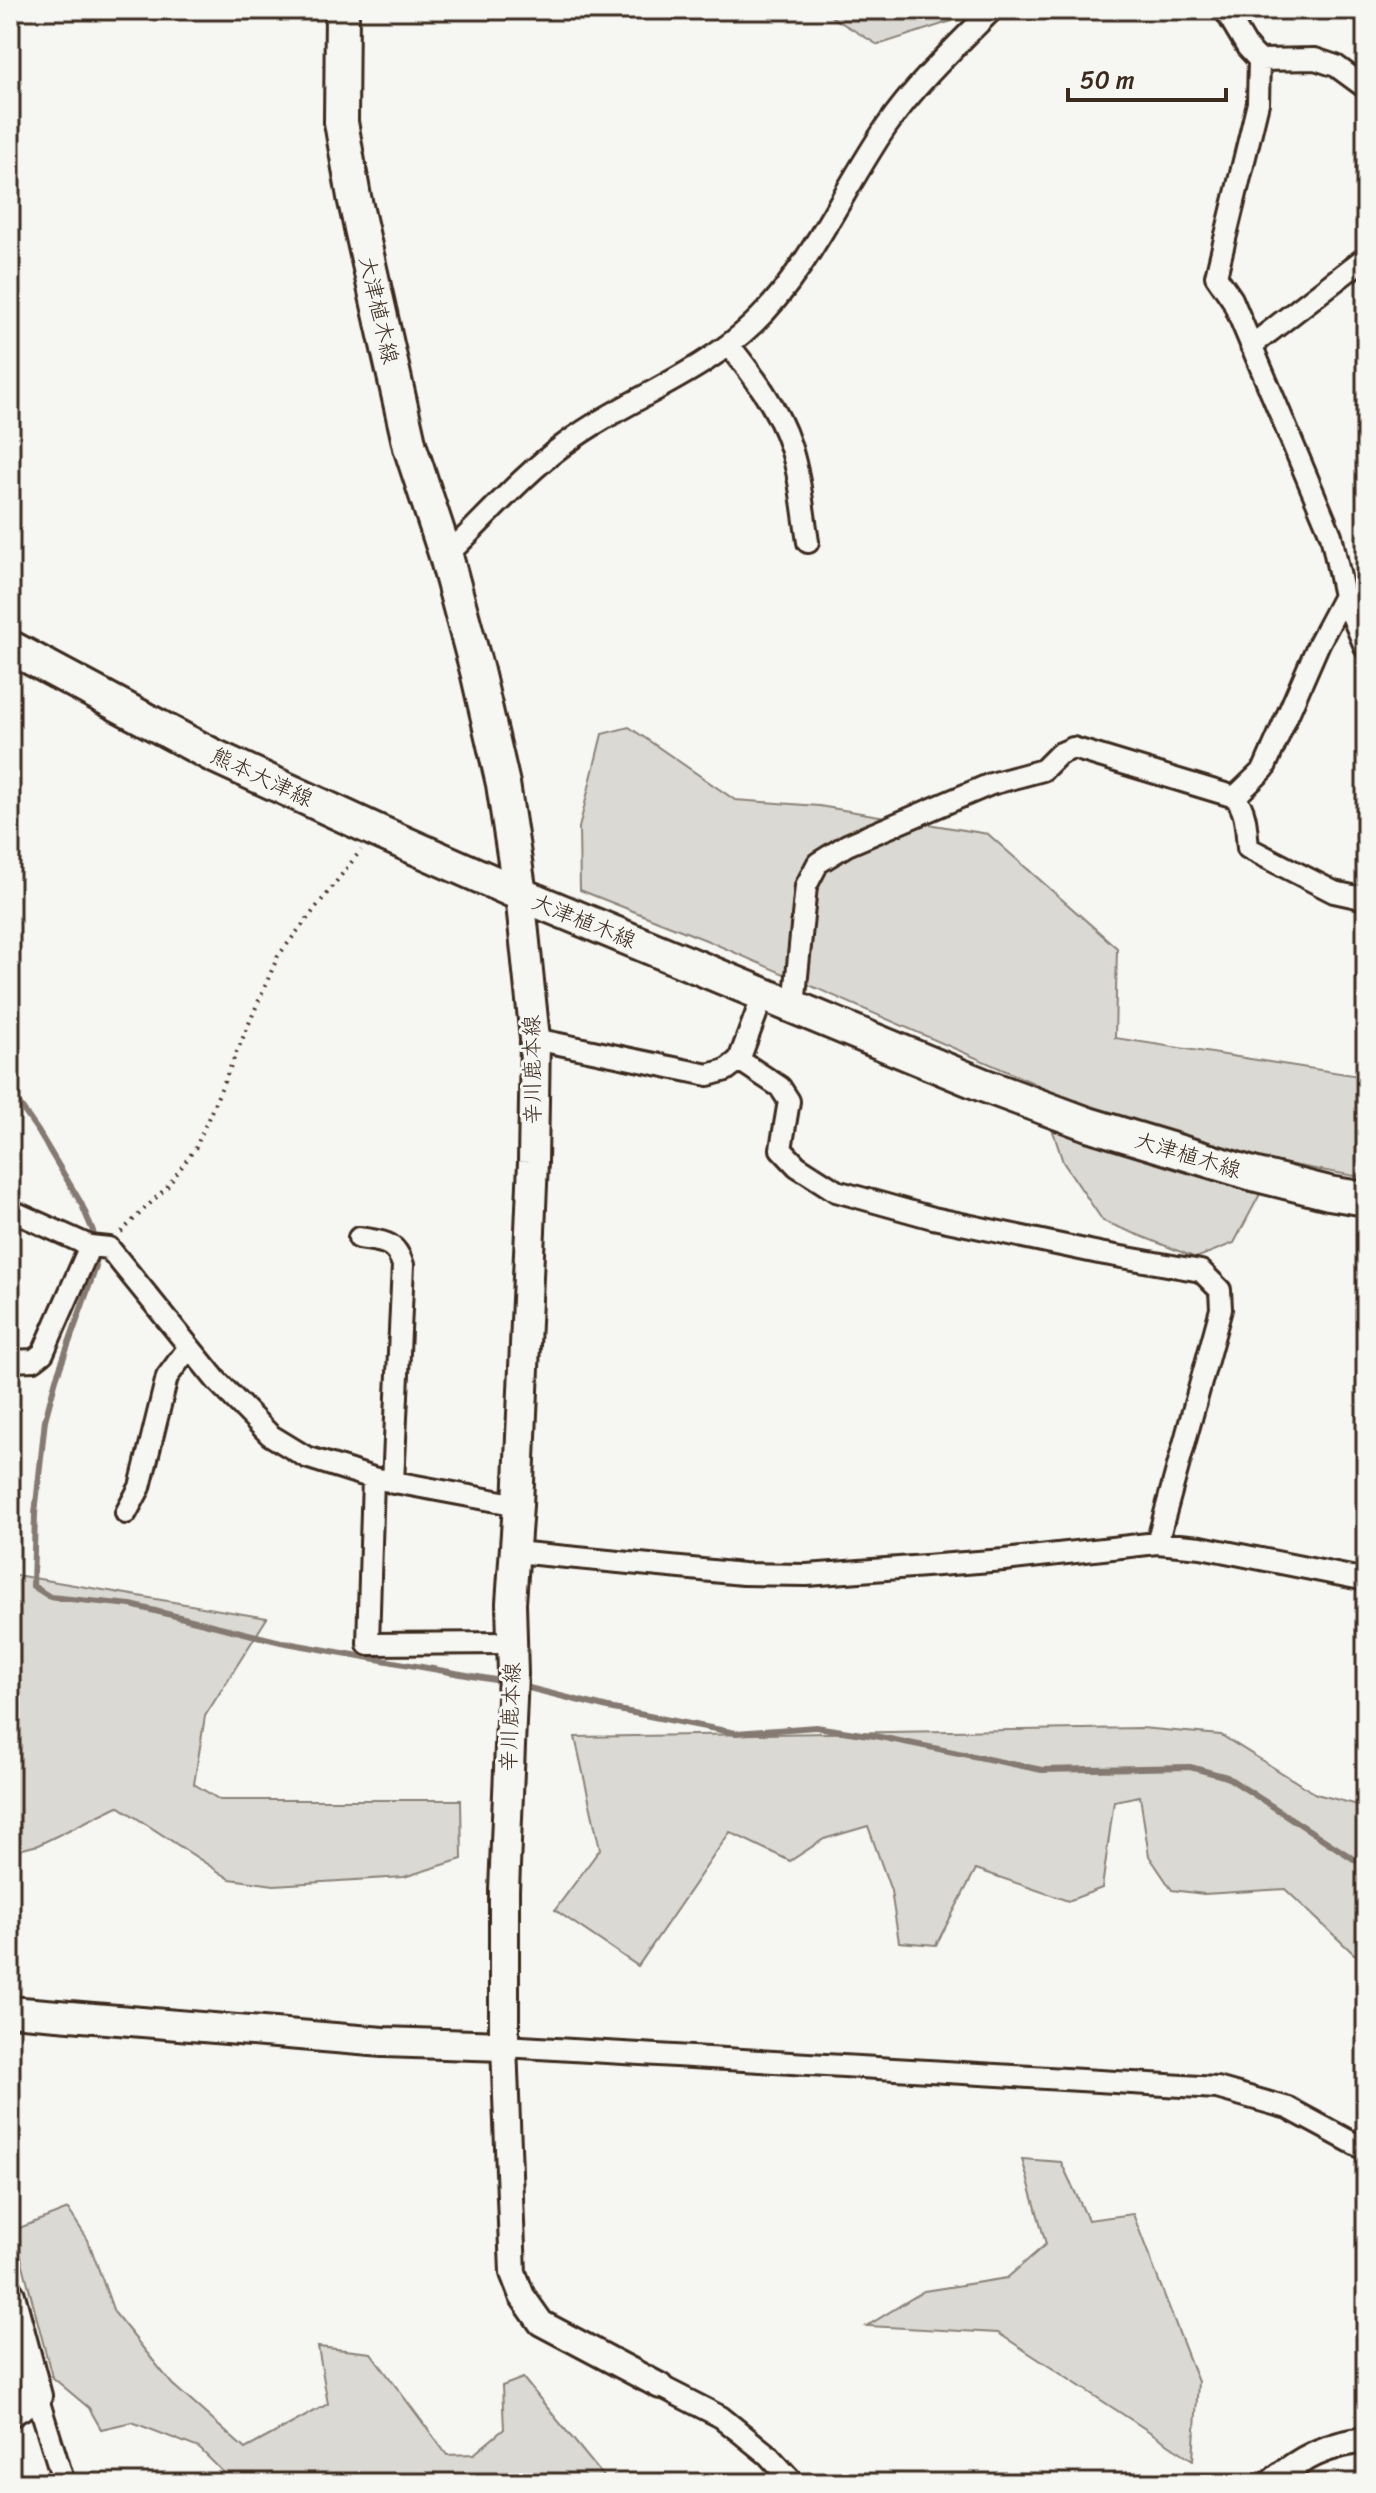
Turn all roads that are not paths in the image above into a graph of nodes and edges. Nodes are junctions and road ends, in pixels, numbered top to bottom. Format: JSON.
{"nodes":[{"id":1,"x":342,"y":10,"type":"edge"},
{"id":2,"x":992,"y":10,"type":"edge"},
{"id":3,"x":1225,"y":10,"type":"edge"},
{"id":4,"x":1259,"y":60,"type":"junction"},
{"id":5,"x":1366,"y":88,"type":"edge"},
{"id":6,"x":1366,"y":257,"type":"edge"},
{"id":7,"x":729,"y":345,"type":"junction"},
{"id":8,"x":1251,"y":346,"type":"junction"},
{"id":9,"x":808,"y":542,"type":"dead end"},
{"id":10,"x":446,"y":556,"type":"junction"},
{"id":11,"x":1344,"y":596,"type":"junction"},
{"id":12,"x":10,"y":647,"type":"edge"},
{"id":13,"x":1366,"y":649,"type":"edge"},
{"id":14,"x":1235,"y":797,"type":"junction"},
{"id":15,"x":520,"y":894,"type":"junction"},
{"id":16,"x":1366,"y":899,"type":"edge"},
{"id":17,"x":764,"y":993,"type":"junction"},
{"id":18,"x":794,"y":1006,"type":"junction"},
{"id":19,"x":535,"y":1039,"type":"junction"},
{"id":20,"x":739,"y":1060,"type":"junction"},
{"id":21,"x":1366,"y":1199,"type":"edge"},
{"id":22,"x":10,"y":1210,"type":"edge"},
{"id":23,"x":359,"y":1238,"type":"dead end"},
{"id":24,"x":90,"y":1246,"type":"junction"},
{"id":25,"x":189,"y":1347,"type":"junction"},
{"id":26,"x":10,"y":1361,"type":"edge"},
{"id":27,"x":383,"y":1481,"type":"junction"},
{"id":28,"x":518,"y":1505,"type":"junction"},
{"id":29,"x":126,"y":1513,"type":"dead end"},
{"id":30,"x":1157,"y":1543,"type":"junction"},
{"id":31,"x":515,"y":1552,"type":"junction"},
{"id":32,"x":1366,"y":1580,"type":"edge"},
{"id":33,"x":512,"y":1643,"type":"junction"},
{"id":34,"x":10,"y":2011,"type":"edge"},
{"id":35,"x":504,"y":2046,"type":"junction"},
{"id":36,"x":1366,"y":2150,"type":"edge"},
{"id":37,"x":10,"y":2295,"type":"edge"},
{"id":38,"x":660,"y":2386,"type":"joint"},
{"id":39,"x":37,"y":2396,"type":"junction"},
{"id":40,"x":10,"y":2412,"type":"edge"},
{"id":41,"x":1366,"y":2440,"type":"edge"},
{"id":42,"x":64,"y":2483,"type":"edge"},
{"id":43,"x":794,"y":2483,"type":"edge"},
{"id":44,"x":1271,"y":2483,"type":"edge"}],
"edges":[{"from":1,"to":10,"type":"main road","name":"大津植木線"},
{"from":2,"to":7,"type":"street"},
{"from":3,"to":4,"type":"street"},
{"from":4,"to":5,"type":"street"},
{"from":4,"to":8,"type":"street"},
{"from":6,"to":8,"type":"street"},
{"from":7,"to":9,"type":"street"},
{"from":7,"to":10,"type":"street"},
{"from":8,"to":11,"type":"street"},
{"from":10,"to":15,"type":"main road","name":"大津植木線"},
{"from":11,"to":13,"type":"street"},
{"from":11,"to":14,"type":"street"},
{"from":12,"to":15,"type":"main road","name":"熊本大津線"},
{"from":14,"to":16,"type":"street"},
{"from":14,"to":18,"type":"street"},
{"from":15,"to":17,"type":"main road","name":"大津植木線"},
{"from":15,"to":19,"type":"main road","name":"辛川鹿本線"},
{"from":17,"to":18,"type":"main road","name":"大津植木線"},
{"from":17,"to":20,"type":"street"},
{"from":18,"to":21,"type":"main road","name":"大津植木線"},
{"from":19,"to":20,"type":"street"},
{"from":19,"to":28,"type":"main road","name":"辛川鹿本線"},
{"from":20,"to":30,"type":"street"},
{"from":22,"to":24,"type":"street"},
{"from":23,"to":27,"type":"street"},
{"from":24,"to":25,"type":"street"},
{"from":24,"to":26,"type":"street"},
{"from":25,"to":27,"type":"street"},
{"from":25,"to":29,"type":"street"},
{"from":27,"to":28,"type":"street"},
{"from":27,"to":33,"type":"street"},
{"from":28,"to":31,"type":"main road","name":"辛川鹿本線"},
{"from":30,"to":31,"type":"street"},
{"from":30,"to":32,"type":"street"},
{"from":31,"to":33,"type":"main road","name":"辛川鹿本線"},
{"from":33,"to":35,"type":"main road","name":"辛川鹿本線"},
{"from":34,"to":35,"type":"main road"},
{"from":35,"to":36,"type":"street"},
{"from":35,"to":38,"type":"street"},
{"from":37,"to":39,"type":"main road"},
{"from":38,"to":43,"type":"street"},
{"from":39,"to":40,"type":"main road"},
{"from":39,"to":42,"type":"street"},
{"from":41,"to":44,"type":"street"}]}
